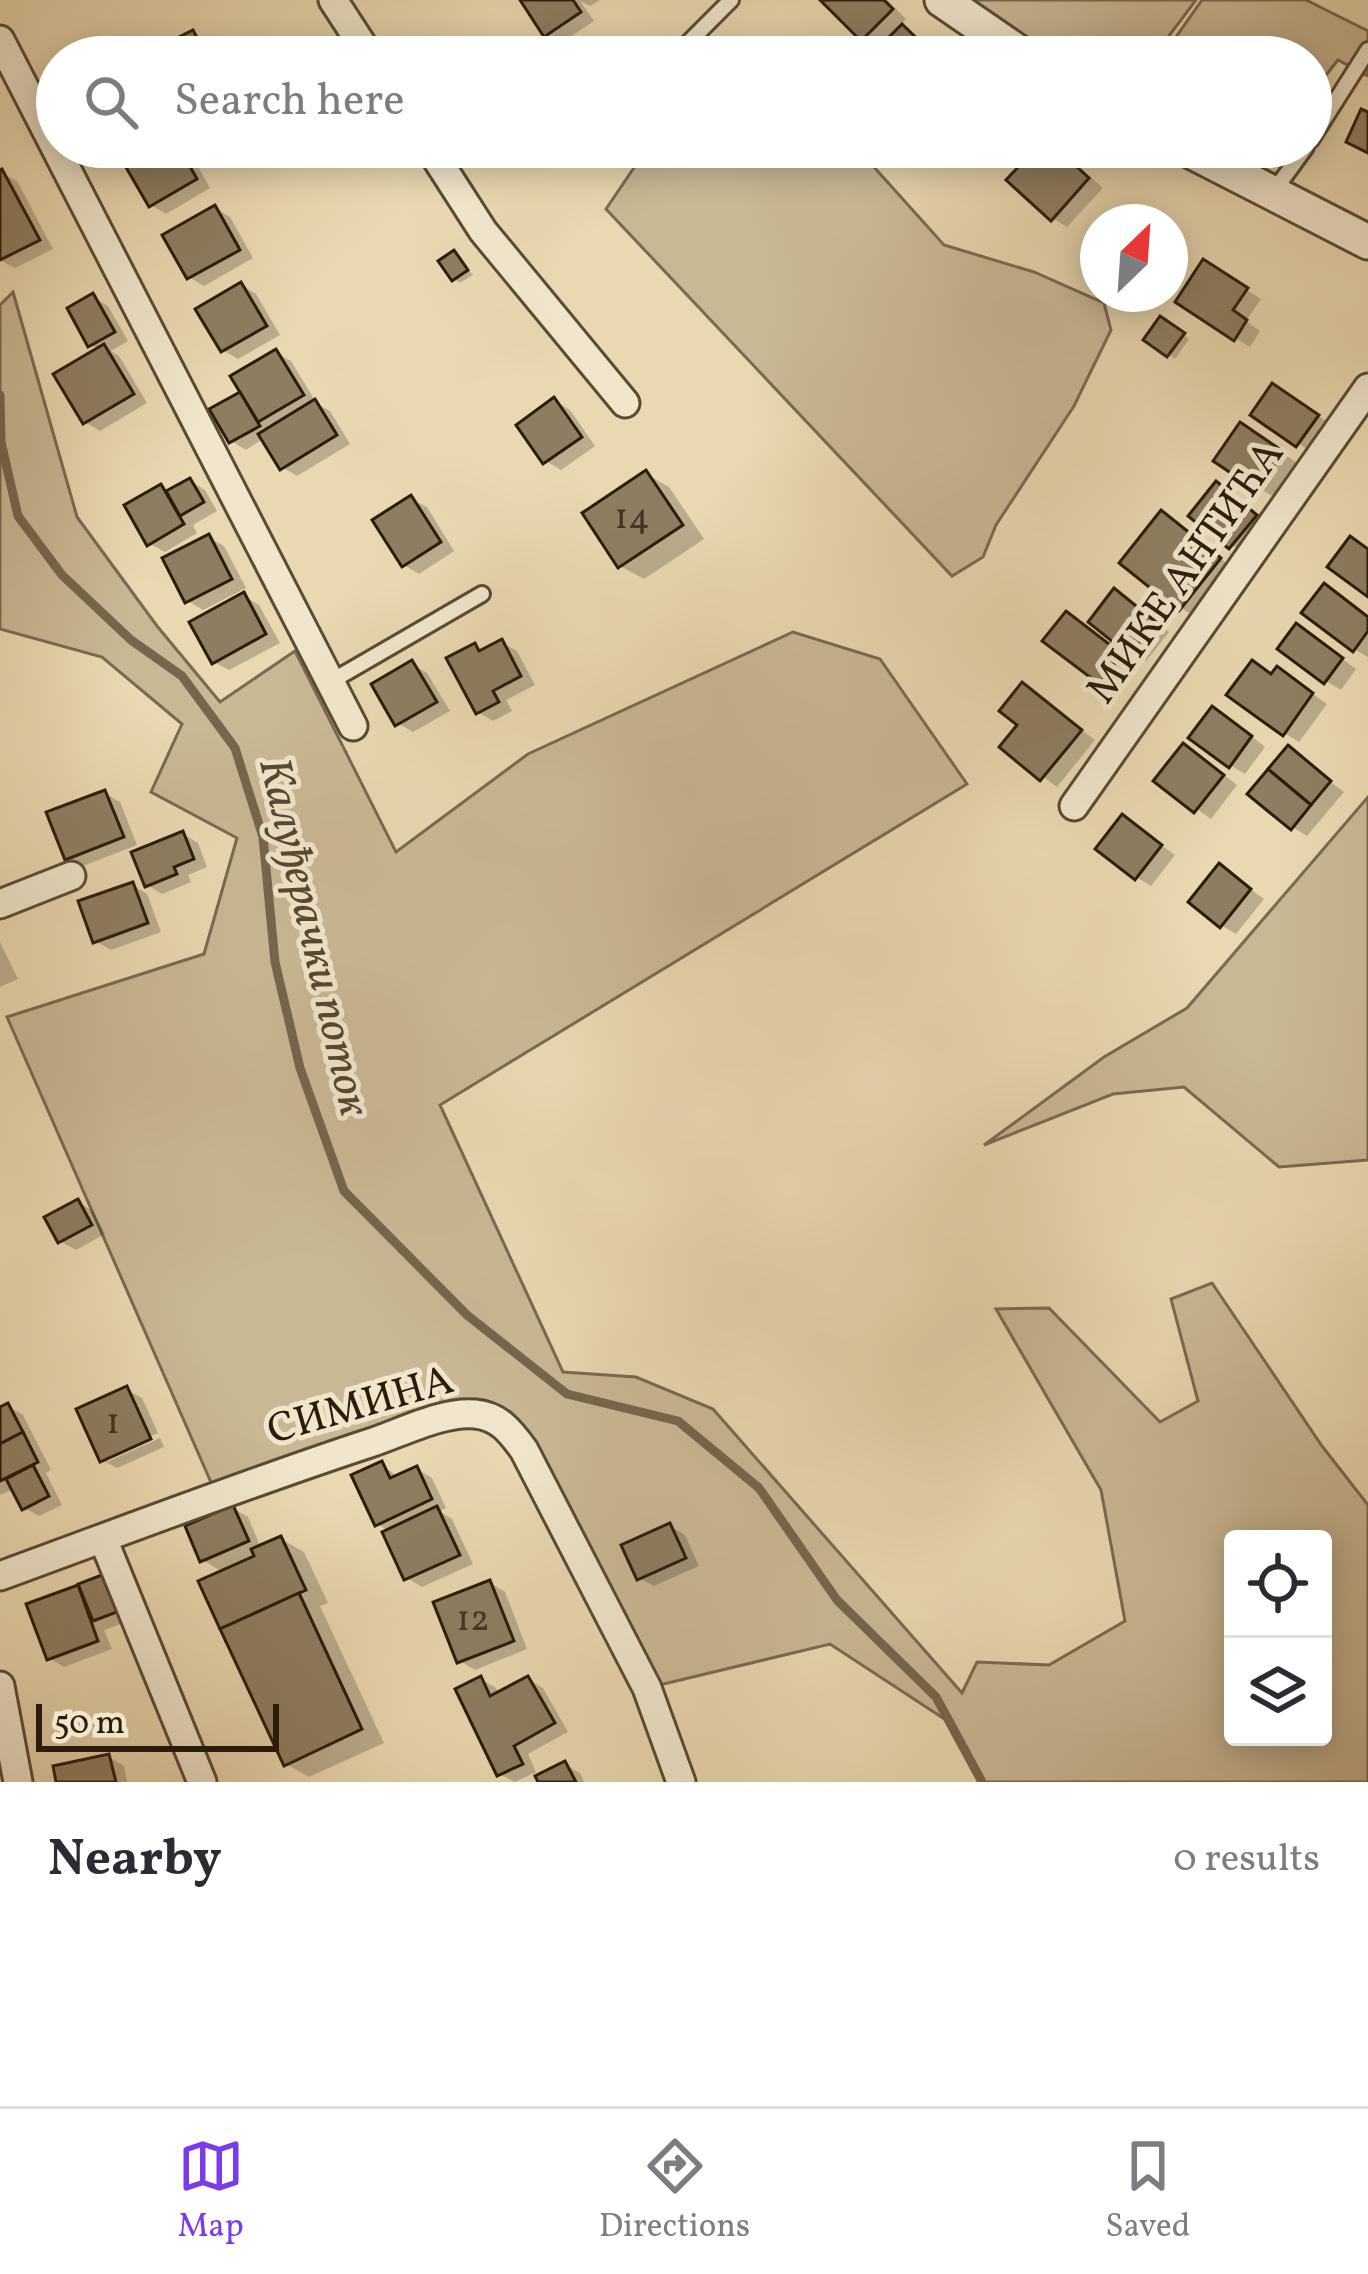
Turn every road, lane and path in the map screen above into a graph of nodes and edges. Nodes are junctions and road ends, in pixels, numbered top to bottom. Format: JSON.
{"nodes":[{"id":1,"x":333,"y":0,"type":"edge"},
{"id":2,"x":731,"y":0,"type":"edge"},
{"id":3,"x":942,"y":0,"type":"edge"},
{"id":4,"x":356,"y":36,"type":"edge"},
{"id":5,"x":695,"y":36,"type":"edge"},
{"id":6,"x":994,"y":36,"type":"edge"},
{"id":7,"x":0,"y":40,"type":"edge"},
{"id":8,"x":1368,"y":50,"type":"edge"},
{"id":9,"x":1332,"y":107,"type":"edge"},
{"id":10,"x":36,"y":110,"type":"edge"},
{"id":11,"x":66,"y":168,"type":"edge"},
{"id":12,"x":442,"y":168,"type":"edge"},
{"id":13,"x":1222,"y":168,"type":"edge"},
{"id":14,"x":1291,"y":168,"type":"edge"},
{"id":15,"x":1271,"y":195,"type":"junction"},
{"id":16,"x":1368,"y":242,"type":"edge"},
{"id":17,"x":1368,"y":388,"type":"edge"},
{"id":18,"x":625,"y":403,"type":"dead end"},
{"id":19,"x":482,"y":594,"type":"dead end"},
{"id":20,"x":330,"y":682,"type":"junction"},
{"id":21,"x":353,"y":726,"type":"dead end"},
{"id":22,"x":1074,"y":806,"type":"dead end"},
{"id":23,"x":71,"y":876,"type":"dead end"},
{"id":24,"x":0,"y":904,"type":"edge"},
{"id":25,"x":103,"y":1539,"type":"junction"},
{"id":26,"x":0,"y":1576,"type":"edge"},
{"id":27,"x":0,"y":1686,"type":"edge"},
{"id":28,"x":18,"y":1782,"type":"edge"},
{"id":29,"x":202,"y":1782,"type":"edge"},
{"id":30,"x":681,"y":1782,"type":"edge"}],
"edges":[{"from":1,"to":4,"type":"street"},
{"from":2,"to":5,"type":"lane"},
{"from":3,"to":6,"type":"street"},
{"from":7,"to":10,"type":"street"},
{"from":8,"to":9,"type":"lane"},
{"from":11,"to":20,"type":"street"},
{"from":12,"to":18,"type":"street"},
{"from":13,"to":15,"type":"street"},
{"from":14,"to":15,"type":"lane"},
{"from":15,"to":16,"type":"street"},
{"from":17,"to":22,"type":"street","name":"МИКЕ АНТИЋА"},
{"from":19,"to":20,"type":"lane"},
{"from":20,"to":21,"type":"street"},
{"from":23,"to":24,"type":"street"},
{"from":25,"to":26,"type":"street","name":"СИМИНА"},
{"from":25,"to":29,"type":"street"},
{"from":25,"to":30,"type":"street","name":"СИМИНА"},
{"from":27,"to":28,"type":"street"}]}
